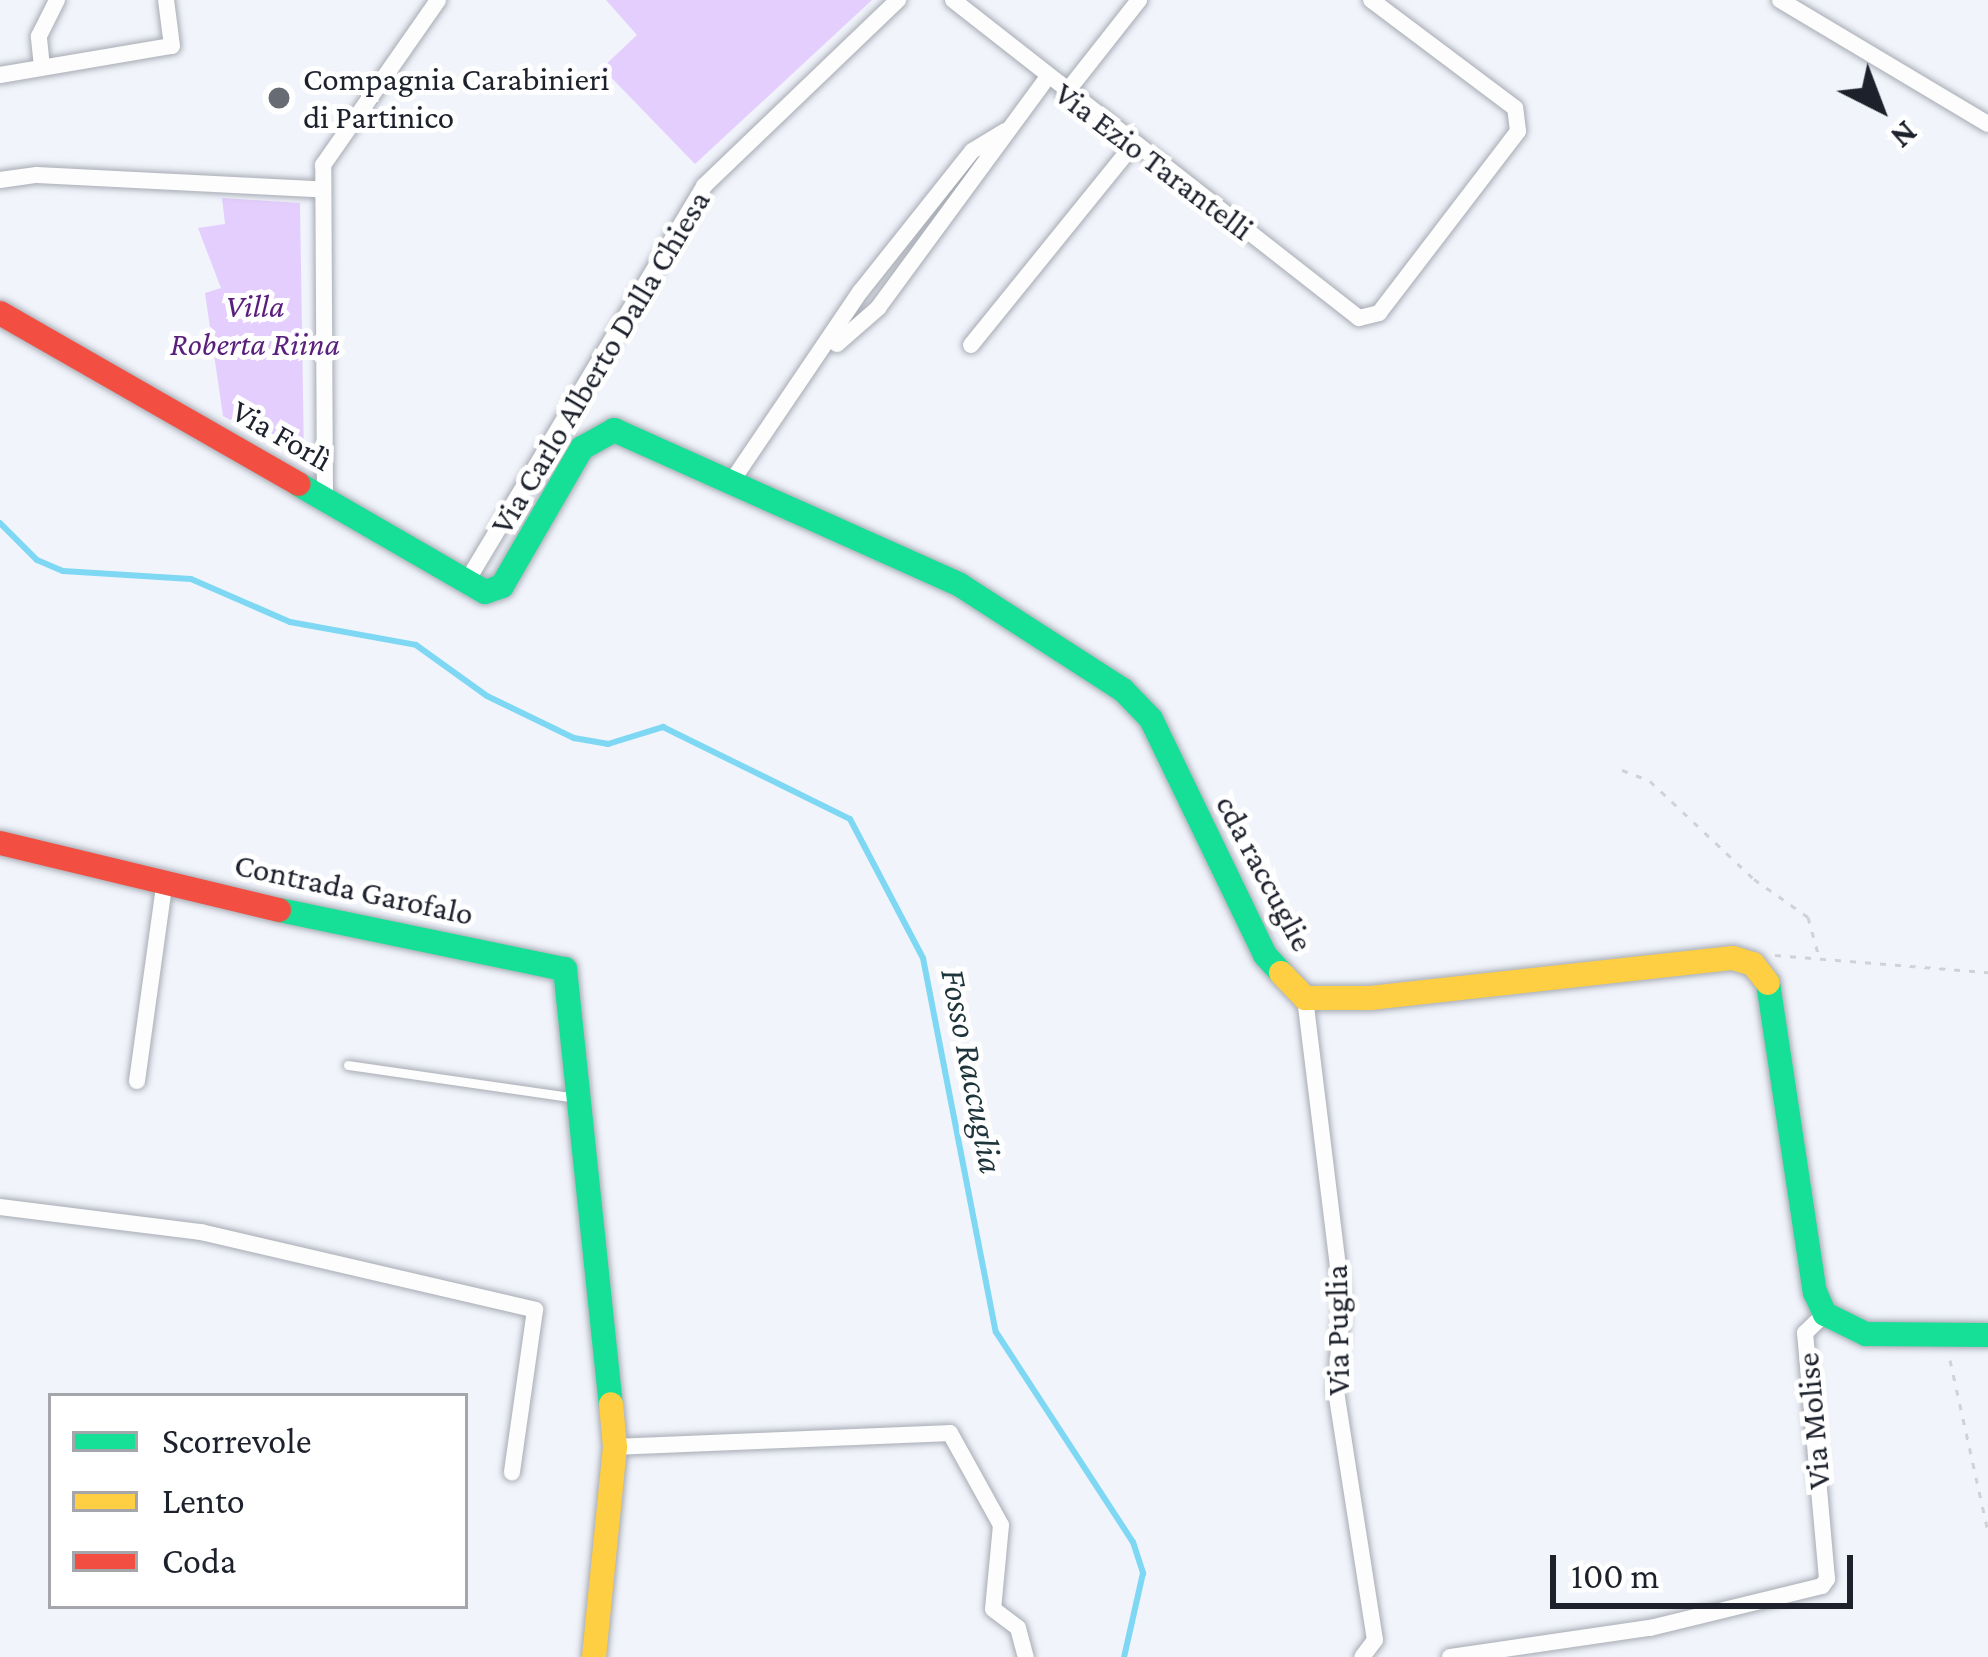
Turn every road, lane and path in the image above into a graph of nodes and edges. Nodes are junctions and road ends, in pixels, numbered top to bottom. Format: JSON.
{"nodes":[{"id":1,"x":57,"y":0,"type":"edge"},
{"id":2,"x":166,"y":0,"type":"edge"},
{"id":3,"x":438,"y":0,"type":"edge"},
{"id":4,"x":898,"y":0,"type":"edge"},
{"id":5,"x":953,"y":0,"type":"edge"},
{"id":6,"x":1138,"y":0,"type":"edge"},
{"id":7,"x":1371,"y":0,"type":"edge"},
{"id":8,"x":1780,"y":0,"type":"edge"},
{"id":9,"x":42,"y":67,"type":"junction"},
{"id":10,"x":0,"y":75,"type":"edge"},
{"id":11,"x":1046,"y":80,"type":"junction"},
{"id":12,"x":1065,"y":94,"type":"junction"},
{"id":13,"x":1988,"y":124,"type":"edge"},
{"id":14,"x":1133,"y":145,"type":"junction"},
{"id":15,"x":0,"y":181,"type":"edge"},
{"id":16,"x":318,"y":189,"type":"junction"},
{"id":17,"x":0,"y":313,"type":"edge"},
{"id":18,"x":971,"y":345,"type":"dead end"},
{"id":19,"x":734,"y":478,"type":"junction"},
{"id":20,"x":325,"y":498,"type":"junction"},
{"id":21,"x":467,"y":581,"type":"junction"},
{"id":22,"x":1622,"y":770,"type":"dead end"},
{"id":23,"x":0,"y":843,"type":"edge"},
{"id":24,"x":164,"y":880,"type":"junction"},
{"id":25,"x":1819,"y":957,"type":"junction"},
{"id":26,"x":1753,"y":964,"type":"junction"},
{"id":27,"x":1988,"y":972,"type":"edge"},
{"id":28,"x":1305,"y":998,"type":"junction"},
{"id":29,"x":349,"y":1065,"type":"dead end"},
{"id":30,"x":136,"y":1081,"type":"dead end"},
{"id":31,"x":576,"y":1098,"type":"junction"},
{"id":32,"x":0,"y":1207,"type":"edge"},
{"id":33,"x":1825,"y":1314,"type":"junction"},
{"id":34,"x":1945,"y":1335,"type":"junction"},
{"id":35,"x":1988,"y":1335,"type":"edge"},
{"id":36,"x":616,"y":1447,"type":"junction"},
{"id":37,"x":512,"y":1472,"type":"dead end"},
{"id":38,"x":1988,"y":1532,"type":"edge"},
{"id":39,"x":1370,"y":1655,"type":"edge"},
{"id":40,"x":594,"y":1657,"type":"edge"},
{"id":41,"x":1026,"y":1657,"type":"edge"},
{"id":42,"x":1450,"y":1657,"type":"edge"}],
"edges":[{"from":1,"to":9,"type":"street"},
{"from":2,"to":9,"type":"street"},
{"from":3,"to":16,"type":"street"},
{"from":4,"to":21,"type":"street","name":"Via Carlo Alberto Dalla Chiesa"},
{"from":5,"to":11,"type":"street","name":"Via Ezio Tarantelli"},
{"from":6,"to":12,"type":"street"},
{"from":7,"to":14,"type":"street","name":"Via Ezio Tarantelli"},
{"from":8,"to":13,"type":"street"},
{"from":9,"to":10,"type":"street"},
{"from":11,"to":12,"type":"street","name":"Via Ezio Tarantelli"},
{"from":11,"to":19,"type":"street"},
{"from":12,"to":14,"type":"street","name":"Via Ezio Tarantelli"},
{"from":14,"to":18,"type":"street"},
{"from":15,"to":16,"type":"street"},
{"from":16,"to":20,"type":"street"},
{"from":17,"to":20,"type":"street","name":"Via Forlì"},
{"from":19,"to":21,"type":"street","name":"cda raccuglie"},
{"from":19,"to":28,"type":"street","name":"cda raccuglie"},
{"from":20,"to":21,"type":"street","name":"Via Forlì"},
{"from":22,"to":25,"type":"path"},
{"from":23,"to":24,"type":"street","name":"Contrada Garofalo"},
{"from":24,"to":30,"type":"street"},
{"from":24,"to":31,"type":"street","name":"Contrada Garofalo"},
{"from":25,"to":26,"type":"path"},
{"from":25,"to":27,"type":"path"},
{"from":26,"to":28,"type":"street","name":"cda raccuglie"},
{"from":26,"to":33,"type":"street"},
{"from":28,"to":39,"type":"street","name":"Via Puglia"},
{"from":29,"to":31,"type":"lane"},
{"from":31,"to":36,"type":"street","name":"Contrada Garofalo"},
{"from":32,"to":37,"type":"street"},
{"from":33,"to":34,"type":"street"},
{"from":33,"to":42,"type":"street","name":"Via Molise"},
{"from":34,"to":35,"type":"street"},
{"from":34,"to":38,"type":"path"},
{"from":36,"to":40,"type":"street","name":"Contrada Garofalo"},
{"from":36,"to":41,"type":"street"}]}
